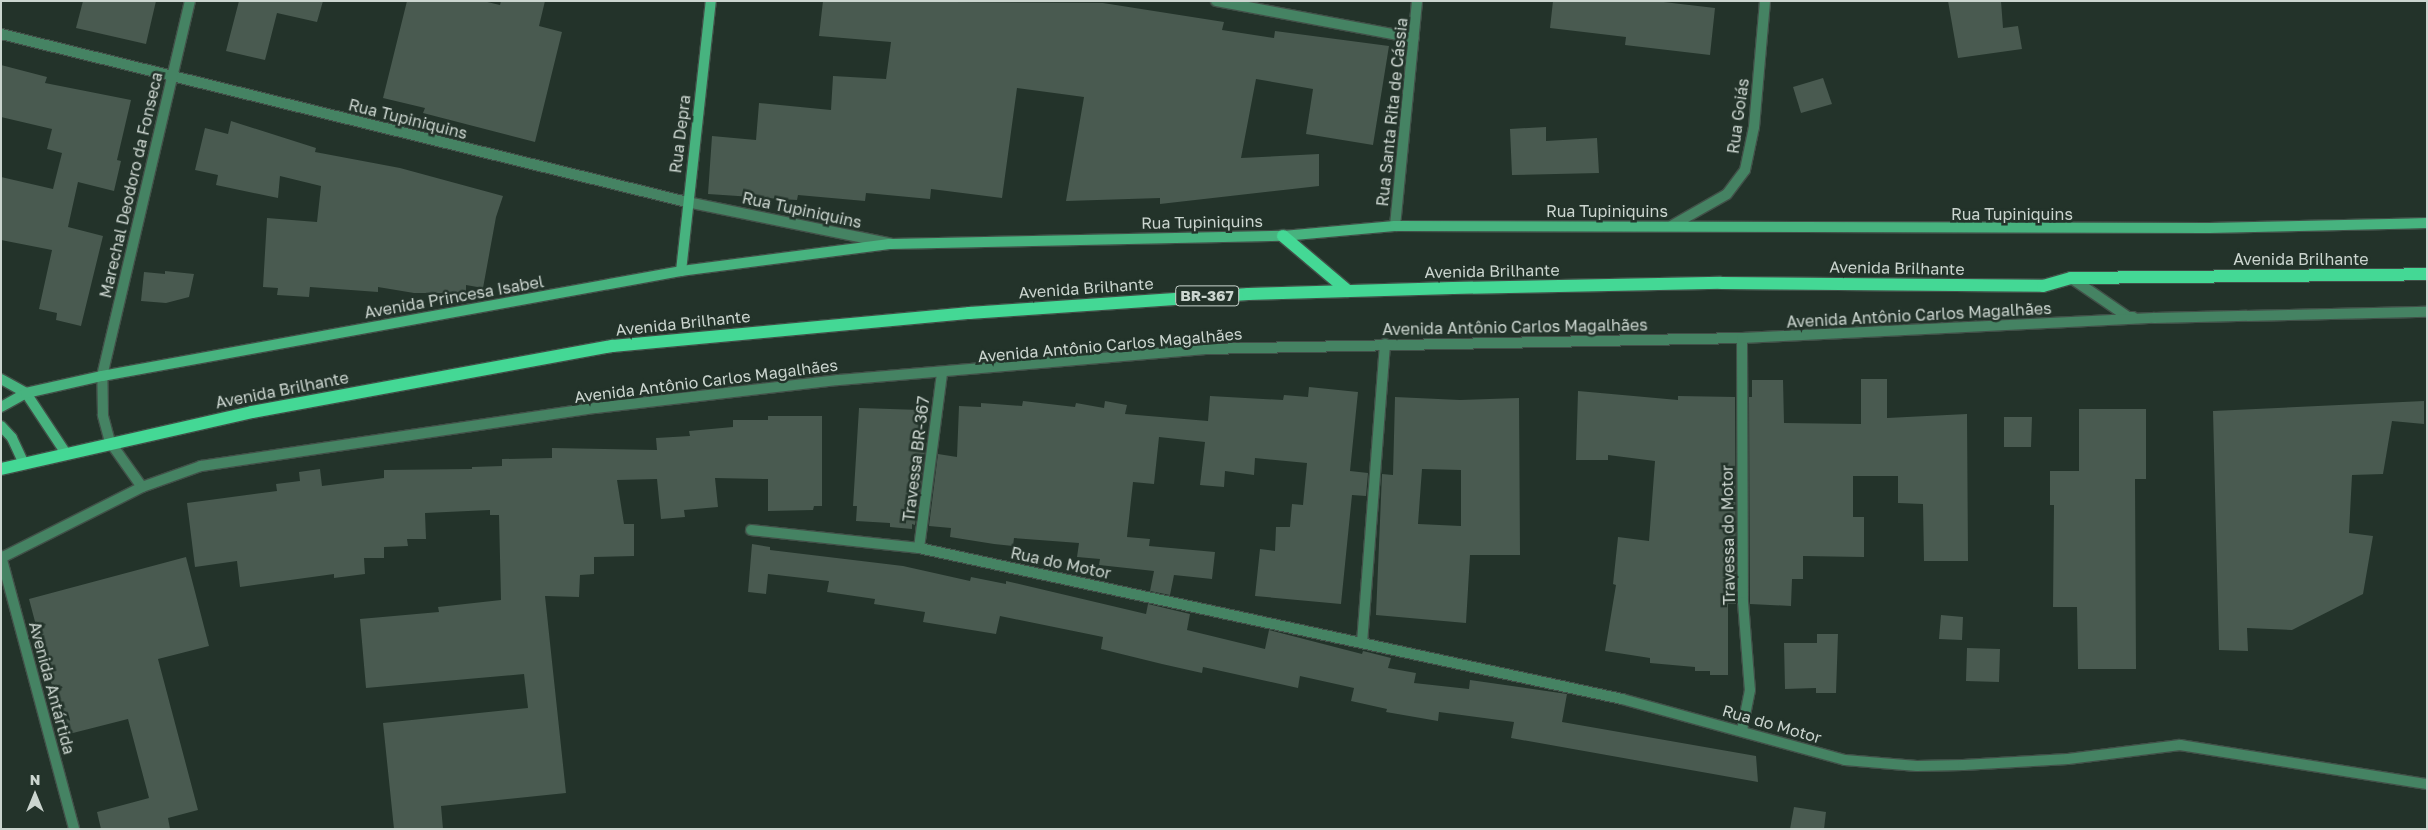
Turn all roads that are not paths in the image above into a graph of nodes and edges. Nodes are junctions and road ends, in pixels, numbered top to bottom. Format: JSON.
{"nodes":[{"id":1,"x":190,"y":1,"type":"edge"},
{"id":2,"x":711,"y":1,"type":"edge"},
{"id":3,"x":1218,"y":1,"type":"edge"},
{"id":4,"x":1417,"y":1,"type":"edge"},
{"id":5,"x":1765,"y":1,"type":"edge"},
{"id":6,"x":1,"y":34,"type":"edge"},
{"id":7,"x":1414,"y":38,"type":"junction"},
{"id":8,"x":172,"y":77,"type":"junction"},
{"id":9,"x":687,"y":202,"type":"junction"},
{"id":10,"x":2427,"y":223,"type":"edge"},
{"id":11,"x":1395,"y":226,"type":"junction"},
{"id":12,"x":1671,"y":226,"type":"junction"},
{"id":13,"x":1283,"y":236,"type":"junction"},
{"id":14,"x":890,"y":244,"type":"junction"},
{"id":15,"x":681,"y":271,"type":"junction"},
{"id":16,"x":2427,"y":274,"type":"edge"},
{"id":17,"x":2071,"y":278,"type":"junction"},
{"id":18,"x":1348,"y":291,"type":"junction"},
{"id":19,"x":2427,"y":312,"type":"edge"},
{"id":20,"x":2154,"y":318,"type":"junction"},
{"id":21,"x":1742,"y":338,"type":"junction"},
{"id":22,"x":1385,"y":344,"type":"junction"},
{"id":23,"x":942,"y":374,"type":"junction"},
{"id":24,"x":102,"y":376,"type":"junction"},
{"id":25,"x":1,"y":379,"type":"edge"},
{"id":26,"x":26,"y":393,"type":"junction"},
{"id":27,"x":1,"y":407,"type":"edge"},
{"id":28,"x":1,"y":426,"type":"edge"},
{"id":29,"x":110,"y":442,"type":"junction"},
{"id":30,"x":65,"y":452,"type":"junction"},
{"id":31,"x":24,"y":464,"type":"junction"},
{"id":32,"x":1,"y":469,"type":"edge"},
{"id":33,"x":142,"y":487,"type":"junction"},
{"id":34,"x":751,"y":530,"type":"dead end"},
{"id":35,"x":920,"y":548,"type":"junction"},
{"id":36,"x":1,"y":557,"type":"edge"},
{"id":37,"x":1362,"y":643,"type":"junction"},
{"id":38,"x":1742,"y":730,"type":"junction"},
{"id":39,"x":2427,"y":784,"type":"edge"},
{"id":40,"x":74,"y":829,"type":"edge"}],
"edges":[{"from":1,"to":8,"type":"street","name":"Marechal Deodoro da Fonseca"},
{"from":2,"to":9,"type":"street","name":"Rua Depra"},
{"from":3,"to":7,"type":"street"},
{"from":4,"to":7,"type":"street","name":"Rua Santa Rita de Cássia"},
{"from":5,"to":12,"type":"street","name":"Rua Goiás"},
{"from":6,"to":8,"type":"street","name":"Rua Tupiniquins"},
{"from":7,"to":11,"type":"street","name":"Rua Santa Rita de Cássia"},
{"from":8,"to":9,"type":"street","name":"Rua Tupiniquins"},
{"from":8,"to":24,"type":"street","name":"Marechal Deodoro da Fonseca"},
{"from":9,"to":14,"type":"street","name":"Rua Tupiniquins"},
{"from":9,"to":15,"type":"street","name":"Rua Depra"},
{"from":10,"to":12,"type":"street","name":"Rua Tupiniquins"},
{"from":11,"to":12,"type":"street","name":"Rua Tupiniquins"},
{"from":11,"to":13,"type":"street","name":"Rua Tupiniquins"},
{"from":13,"to":14,"type":"street","name":"Rua Tupiniquins"},
{"from":13,"to":18,"type":"main road"},
{"from":14,"to":15,"type":"street","name":"Avenida Princesa Isabel"},
{"from":15,"to":24,"type":"street","name":"Avenida Princesa Isabel"},
{"from":16,"to":17,"type":"main road","name":"Avenida Brilhante","number":"BR-367"},
{"from":17,"to":18,"type":"main road","name":"Avenida Brilhante","number":"BR-367"},
{"from":17,"to":20,"type":"street"},
{"from":18,"to":29,"type":"main road","name":"Avenida Brilhante","number":"BR-367"},
{"from":19,"to":20,"type":"street","name":"Avenida Antônio Carlos Magalhães"},
{"from":20,"to":21,"type":"street","name":"Avenida Antônio Carlos Magalhães"},
{"from":21,"to":22,"type":"street","name":"Avenida Antônio Carlos Magalhães"},
{"from":21,"to":38,"type":"street","name":"Travessa do Motor"},
{"from":22,"to":23,"type":"street","name":"Avenida Antônio Carlos Magalhães"},
{"from":22,"to":37,"type":"street"},
{"from":23,"to":33,"type":"street","name":"Avenida Antônio Carlos Magalhães"},
{"from":23,"to":35,"type":"street","name":"Travessa BR-367"},
{"from":24,"to":26,"type":"street","name":"Avenida Princesa Isabel"},
{"from":24,"to":29,"type":"street","name":"Marechal Deodoro da Fonseca"},
{"from":25,"to":26,"type":"street"},
{"from":26,"to":27,"type":"street","name":"Avenida Princesa Isabel"},
{"from":26,"to":30,"type":"street"},
{"from":28,"to":31,"type":"street"},
{"from":29,"to":30,"type":"main road","name":"Avenida Brilhante","number":"BR-367"},
{"from":29,"to":33,"type":"street"},
{"from":30,"to":31,"type":"main road","name":"Avenida Brilhante","number":"BR-367"},
{"from":31,"to":32,"type":"main road","name":"Avenida Brilhante","number":"BR-367"},
{"from":33,"to":36,"type":"street","name":"Avenida Antônio Carlos Magalhães"},
{"from":34,"to":35,"type":"street","name":"Rua do Motor"},
{"from":35,"to":37,"type":"street","name":"Rua do Motor"},
{"from":36,"to":40,"type":"street","name":"Avenida Antártida"},
{"from":37,"to":38,"type":"street","name":"Rua do Motor"},
{"from":38,"to":39,"type":"street","name":"Rua do Motor"}]}
